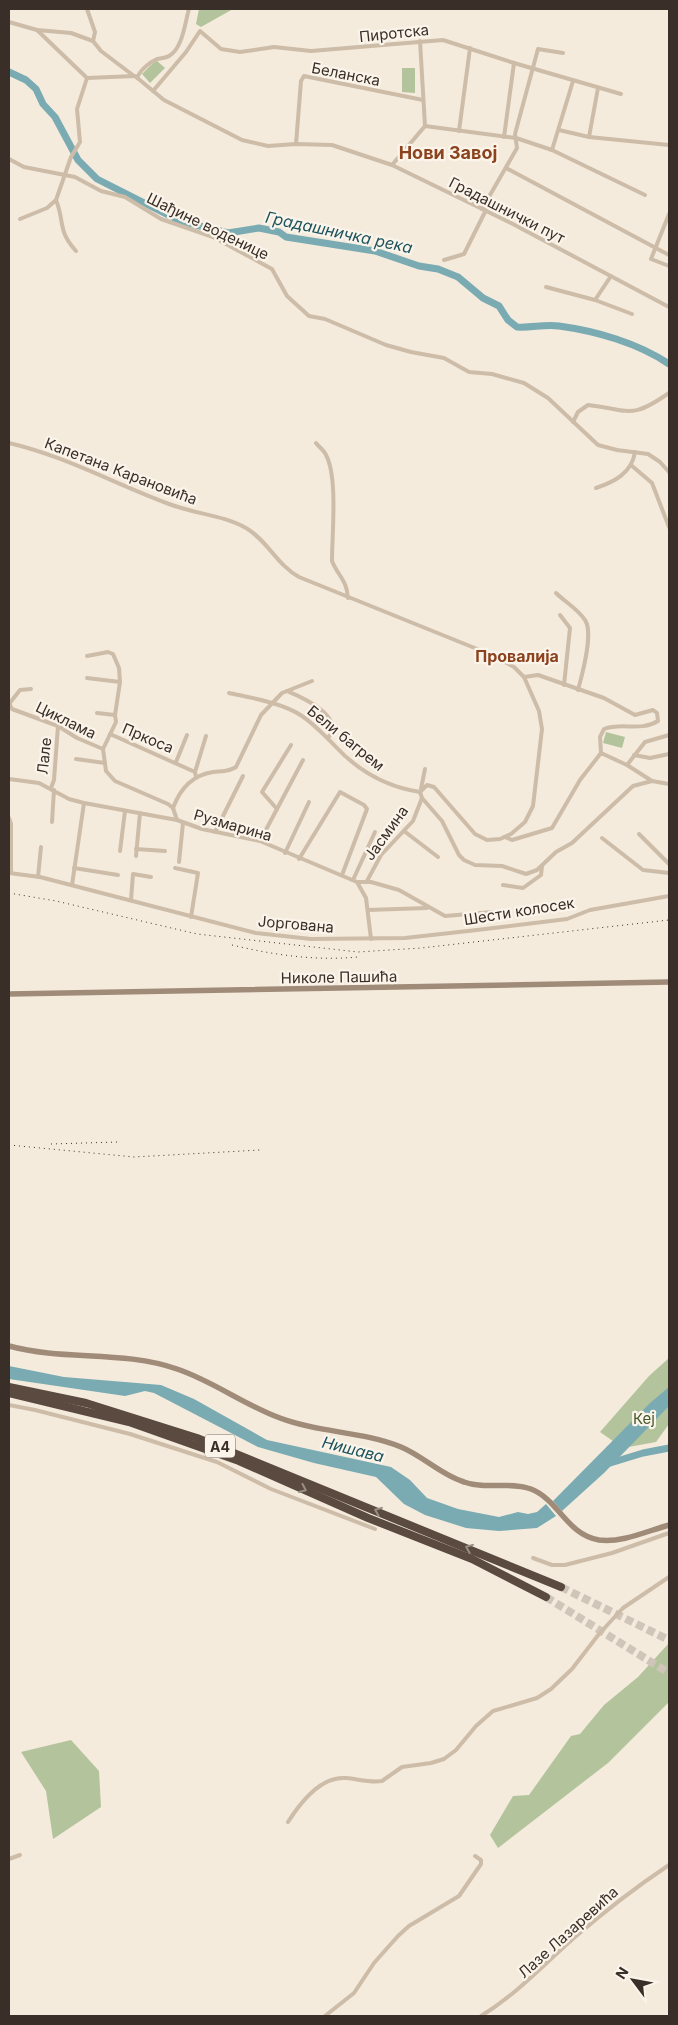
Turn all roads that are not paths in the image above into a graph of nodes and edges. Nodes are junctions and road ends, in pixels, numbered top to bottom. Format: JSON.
{"nodes":[{"id":1,"x":87,"y":9,"type":"edge"},
{"id":2,"x":189,"y":9,"type":"edge"},
{"id":3,"x":9,"y":22,"type":"edge"},
{"id":4,"x":37,"y":30,"type":"junction"},
{"id":5,"x":93,"y":41,"type":"junction"},
{"id":6,"x":420,"y":41,"type":"junction"},
{"id":7,"x":470,"y":48,"type":"junction"},
{"id":8,"x":563,"y":53,"type":"dead end"},
{"id":9,"x":514,"y":63,"type":"junction"},
{"id":10,"x":532,"y":68,"type":"junction"},
{"id":11,"x":136,"y":77,"type":"junction"},
{"id":12,"x":88,"y":78,"type":"junction"},
{"id":13,"x":573,"y":81,"type":"junction"},
{"id":14,"x":598,"y":88,"type":"junction"},
{"id":15,"x":152,"y":91,"type":"junction"},
{"id":16,"x":621,"y":94,"type":"dead end"},
{"id":17,"x":423,"y":100,"type":"junction"},
{"id":18,"x":425,"y":126,"type":"junction"},
{"id":19,"x":559,"y":130,"type":"junction"},
{"id":20,"x":459,"y":131,"type":"junction"},
{"id":21,"x":504,"y":137,"type":"junction"},
{"id":22,"x":589,"y":137,"type":"junction"},
{"id":23,"x":516,"y":138,"type":"junction"},
{"id":24,"x":296,"y":144,"type":"junction"},
{"id":25,"x":669,"y":145,"type":"edge"},
{"id":26,"x":552,"y":150,"type":"junction"},
{"id":27,"x":9,"y":159,"type":"edge"},
{"id":28,"x":392,"y":165,"type":"junction"},
{"id":29,"x":506,"y":168,"type":"junction"},
{"id":30,"x":65,"y":175,"type":"junction"},
{"id":31,"x":645,"y":195,"type":"dead end"},
{"id":32,"x":56,"y":200,"type":"junction"},
{"id":33,"x":484,"y":210,"type":"junction"},
{"id":34,"x":669,"y":214,"type":"edge"},
{"id":35,"x":20,"y":219,"type":"dead end"},
{"id":36,"x":667,"y":226,"type":"edge"},
{"id":37,"x":654,"y":248,"type":"junction"},
{"id":38,"x":76,"y":251,"type":"dead end"},
{"id":39,"x":669,"y":255,"type":"edge"},
{"id":40,"x":444,"y":260,"type":"dead end"},
{"id":41,"x":669,"y":266,"type":"edge"},
{"id":42,"x":611,"y":276,"type":"junction"},
{"id":43,"x":546,"y":287,"type":"dead end"},
{"id":44,"x":595,"y":300,"type":"junction"},
{"id":45,"x":669,"y":307,"type":"edge"},
{"id":46,"x":632,"y":314,"type":"dead end"},
{"id":47,"x":669,"y":393,"type":"edge"},
{"id":48,"x":573,"y":422,"type":"junction"},
{"id":49,"x":9,"y":443,"type":"edge"},
{"id":50,"x":316,"y":443,"type":"dead end"},
{"id":51,"x":635,"y":452,"type":"junction"},
{"id":52,"x":631,"y":465,"type":"junction"},
{"id":53,"x":669,"y":472,"type":"edge"},
{"id":54,"x":596,"y":488,"type":"dead end"},
{"id":55,"x":669,"y":527,"type":"edge"},
{"id":56,"x":556,"y":593,"type":"dead end"},
{"id":57,"x":348,"y":598,"type":"junction"},
{"id":58,"x":560,"y":615,"type":"dead end"},
{"id":59,"x":87,"y":656,"type":"dead end"},
{"id":60,"x":524,"y":677,"type":"junction"},
{"id":61,"x":87,"y":678,"type":"dead end"},
{"id":62,"x":312,"y":681,"type":"dead end"},
{"id":63,"x":120,"y":682,"type":"junction"},
{"id":64,"x":564,"y":685,"type":"junction"},
{"id":65,"x":31,"y":688,"type":"dead end"},
{"id":66,"x":578,"y":690,"type":"junction"},
{"id":67,"x":287,"y":691,"type":"junction"},
{"id":68,"x":229,"y":694,"type":"dead end"},
{"id":69,"x":9,"y":704,"type":"edge"},
{"id":70,"x":272,"y":704,"type":"junction"},
{"id":71,"x":12,"y":709,"type":"junction"},
{"id":72,"x":97,"y":713,"type":"dead end"},
{"id":73,"x":9,"y":715,"type":"edge"},
{"id":74,"x":115,"y":715,"type":"junction"},
{"id":75,"x":58,"y":726,"type":"junction"},
{"id":76,"x":110,"y":734,"type":"junction"},
{"id":77,"x":187,"y":735,"type":"dead end"},
{"id":78,"x":669,"y":735,"type":"edge"},
{"id":79,"x":206,"y":736,"type":"dead end"},
{"id":80,"x":328,"y":738,"type":"junction"},
{"id":81,"x":291,"y":745,"type":"dead end"},
{"id":82,"x":103,"y":750,"type":"junction"},
{"id":83,"x":601,"y":752,"type":"junction"},
{"id":84,"x":669,"y":754,"type":"edge"},
{"id":85,"x":634,"y":755,"type":"junction"},
{"id":86,"x":76,"y":759,"type":"dead end"},
{"id":87,"x":303,"y":760,"type":"dead end"},
{"id":88,"x":176,"y":762,"type":"junction"},
{"id":89,"x":105,"y":763,"type":"junction"},
{"id":90,"x":627,"y":764,"type":"junction"},
{"id":91,"x":425,"y":769,"type":"dead end"},
{"id":92,"x":195,"y":774,"type":"junction"},
{"id":93,"x":243,"y":776,"type":"dead end"},
{"id":94,"x":9,"y":779,"type":"edge"},
{"id":95,"x":652,"y":780,"type":"junction"},
{"id":96,"x":669,"y":784,"type":"edge"},
{"id":97,"x":52,"y":789,"type":"junction"},
{"id":98,"x":421,"y":790,"type":"junction"},
{"id":99,"x":422,"y":798,"type":"junction"},
{"id":100,"x":309,"y":802,"type":"dead end"},
{"id":101,"x":84,"y":803,"type":"junction"},
{"id":102,"x":173,"y":808,"type":"junction"},
{"id":103,"x":277,"y":809,"type":"junction"},
{"id":104,"x":125,"y":810,"type":"junction"},
{"id":105,"x":140,"y":813,"type":"junction"},
{"id":106,"x":9,"y":818,"type":"edge"},
{"id":107,"x":176,"y":820,"type":"junction"},
{"id":108,"x":52,"y":822,"type":"dead end"},
{"id":109,"x":183,"y":823,"type":"junction"},
{"id":110,"x":404,"y":831,"type":"junction"},
{"id":111,"x":215,"y":832,"type":"junction"},
{"id":112,"x":375,"y":832,"type":"dead end"},
{"id":113,"x":638,"y":834,"type":"dead end"},
{"id":114,"x":505,"y":837,"type":"junction"},
{"id":115,"x":602,"y":838,"type":"dead end"},
{"id":116,"x":260,"y":841,"type":"junction"},
{"id":117,"x":42,"y":847,"type":"dead end"},
{"id":118,"x":136,"y":849,"type":"junction"},
{"id":119,"x":120,"y":851,"type":"dead end"},
{"id":120,"x":165,"y":851,"type":"dead end"},
{"id":121,"x":285,"y":853,"type":"junction"},
{"id":122,"x":136,"y":856,"type":"dead end"},
{"id":123,"x":438,"y":857,"type":"dead end"},
{"id":124,"x":299,"y":859,"type":"junction"},
{"id":125,"x":179,"y":862,"type":"dead end"},
{"id":126,"x":669,"y":864,"type":"edge"},
{"id":127,"x":542,"y":866,"type":"junction"},
{"id":128,"x":74,"y":868,"type":"junction"},
{"id":129,"x":175,"y":868,"type":"dead end"},
{"id":130,"x":10,"y":873,"type":"edge"},
{"id":131,"x":669,"y":873,"type":"edge"},
{"id":132,"x":118,"y":875,"type":"dead end"},
{"id":133,"x":38,"y":876,"type":"junction"},
{"id":134,"x":342,"y":876,"type":"junction"},
{"id":135,"x":151,"y":877,"type":"dead end"},
{"id":136,"x":355,"y":881,"type":"junction"},
{"id":137,"x":367,"y":881,"type":"junction"},
{"id":138,"x":72,"y":885,"type":"junction"},
{"id":139,"x":503,"y":885,"type":"dead end"},
{"id":140,"x":669,"y":896,"type":"edge"},
{"id":141,"x":131,"y":900,"type":"junction"},
{"id":142,"x":427,"y":908,"type":"junction"},
{"id":143,"x":368,"y":910,"type":"junction"},
{"id":144,"x":493,"y":912,"type":"dead end"},
{"id":145,"x":190,"y":917,"type":"junction"},
{"id":146,"x":371,"y":939,"type":"junction"},
{"id":147,"x":669,"y":982,"type":"edge"},
{"id":148,"x":9,"y":994,"type":"edge"},
{"id":149,"x":9,"y":1346,"type":"edge"},
{"id":150,"x":9,"y":1387,"type":"edge"},
{"id":151,"x":9,"y":1394,"type":"edge"},
{"id":152,"x":9,"y":1406,"type":"edge"},
{"id":153,"x":669,"y":1525,"type":"edge"},
{"id":154,"x":375,"y":1529,"type":"dead end"},
{"id":155,"x":669,"y":1533,"type":"edge"},
{"id":156,"x":533,"y":1558,"type":"dead end"},
{"id":157,"x":669,"y":1577,"type":"edge"},
{"id":158,"x":562,"y":1587,"type":"tunnel mouth"},
{"id":159,"x":546,"y":1597,"type":"tunnel mouth"},
{"id":160,"x":288,"y":1822,"type":"dead end"},
{"id":161,"x":20,"y":1855,"type":"dead end"},
{"id":162,"x":475,"y":1856,"type":"dead end"},
{"id":163,"x":9,"y":1859,"type":"edge"},
{"id":164,"x":669,"y":1865,"type":"edge"},
{"id":165,"x":325,"y":2016,"type":"edge"},
{"id":166,"x":482,"y":2016,"type":"edge"}],
"edges":[{"from":1,"to":5,"type":"street"},
{"from":2,"to":11,"type":"street"},
{"from":3,"to":4,"type":"street"},
{"from":4,"to":5,"type":"street"},
{"from":4,"to":12,"type":"street"},
{"from":5,"to":11,"type":"street"},
{"from":6,"to":7,"type":"street","name":"Пиротска"},
{"from":6,"to":15,"type":"street","name":"Пиротска"},
{"from":6,"to":17,"type":"street"},
{"from":7,"to":9,"type":"street","name":"Пиротска"},
{"from":7,"to":20,"type":"street"},
{"from":8,"to":10,"type":"street"},
{"from":9,"to":10,"type":"street","name":"Пиротска"},
{"from":9,"to":21,"type":"street"},
{"from":10,"to":13,"type":"street","name":"Пиротска"},
{"from":10,"to":23,"type":"street"},
{"from":11,"to":12,"type":"street"},
{"from":11,"to":15,"type":"street"},
{"from":12,"to":30,"type":"street"},
{"from":13,"to":14,"type":"street","name":"Пиротска"},
{"from":13,"to":19,"type":"street"},
{"from":14,"to":16,"type":"street","name":"Пиротска"},
{"from":14,"to":22,"type":"street"},
{"from":15,"to":24,"type":"street","name":"Градашнички пут"},
{"from":17,"to":18,"type":"street"},
{"from":17,"to":24,"type":"street","name":"Беланска"},
{"from":18,"to":20,"type":"street"},
{"from":18,"to":28,"type":"street"},
{"from":19,"to":22,"type":"street"},
{"from":19,"to":26,"type":"street"},
{"from":20,"to":21,"type":"street"},
{"from":21,"to":23,"type":"street"},
{"from":22,"to":25,"type":"street"},
{"from":23,"to":26,"type":"street"},
{"from":23,"to":29,"type":"street"},
{"from":24,"to":28,"type":"street","name":"Градашнички пут"},
{"from":26,"to":31,"type":"street"},
{"from":27,"to":30,"type":"street","name":"Шађине воденице"},
{"from":28,"to":33,"type":"street","name":"Градашнички пут"},
{"from":29,"to":33,"type":"street"},
{"from":29,"to":37,"type":"street"},
{"from":30,"to":32,"type":"street"},
{"from":30,"to":48,"type":"street","name":"Шађине воденице"},
{"from":32,"to":35,"type":"street"},
{"from":32,"to":38,"type":"street"},
{"from":33,"to":40,"type":"street"},
{"from":33,"to":42,"type":"street","name":"Градашнички пут"},
{"from":34,"to":36,"type":"street"},
{"from":36,"to":37,"type":"street"},
{"from":37,"to":39,"type":"street"},
{"from":37,"to":41,"type":"street"},
{"from":42,"to":44,"type":"street"},
{"from":42,"to":45,"type":"street","name":"Градашнички пут"},
{"from":43,"to":44,"type":"street"},
{"from":44,"to":46,"type":"street"},
{"from":47,"to":48,"type":"street"},
{"from":48,"to":51,"type":"street","name":"Шађине воденице"},
{"from":49,"to":57,"type":"street","name":"Капетана Карановића"},
{"from":50,"to":57,"type":"street"},
{"from":51,"to":52,"type":"street"},
{"from":51,"to":53,"type":"street","name":"Шађине воденице"},
{"from":52,"to":54,"type":"street"},
{"from":52,"to":55,"type":"street"},
{"from":56,"to":66,"type":"street"},
{"from":57,"to":60,"type":"street","name":"Капетана Карановића"},
{"from":58,"to":64,"type":"street"},
{"from":59,"to":63,"type":"street"},
{"from":60,"to":64,"type":"street"},
{"from":60,"to":114,"type":"street","name":"Капетана Карановића"},
{"from":61,"to":63,"type":"street"},
{"from":62,"to":67,"type":"street"},
{"from":63,"to":74,"type":"street"},
{"from":64,"to":66,"type":"street"},
{"from":65,"to":69,"type":"street","name":"Циклама"},
{"from":66,"to":83,"type":"street"},
{"from":67,"to":70,"type":"street"},
{"from":67,"to":80,"type":"street"},
{"from":68,"to":70,"type":"street","name":"Бели багрем"},
{"from":69,"to":71,"type":"street","name":"Циклама"},
{"from":70,"to":80,"type":"street","name":"Бели багрем"},
{"from":70,"to":92,"type":"street"},
{"from":71,"to":73,"type":"street"},
{"from":71,"to":75,"type":"street","name":"Циклама"},
{"from":72,"to":74,"type":"street"},
{"from":74,"to":76,"type":"street"},
{"from":75,"to":82,"type":"street","name":"Циклама"},
{"from":75,"to":97,"type":"street","name":"Лале"},
{"from":76,"to":82,"type":"street"},
{"from":76,"to":88,"type":"street","name":"Пркоса"},
{"from":77,"to":88,"type":"street","name":"Пркоса"},
{"from":78,"to":85,"type":"street"},
{"from":79,"to":92,"type":"street"},
{"from":80,"to":98,"type":"street","name":"Бели багрем"},
{"from":81,"to":103,"type":"street"},
{"from":82,"to":89,"type":"street","name":"Циклама"},
{"from":83,"to":90,"type":"street"},
{"from":83,"to":114,"type":"street"},
{"from":84,"to":85,"type":"street"},
{"from":85,"to":90,"type":"street"},
{"from":86,"to":89,"type":"street","name":"Циклама"},
{"from":87,"to":103,"type":"street"},
{"from":88,"to":92,"type":"street","name":"Пркоса"},
{"from":89,"to":102,"type":"street","name":"Циклама"},
{"from":90,"to":95,"type":"street"},
{"from":91,"to":98,"type":"street"},
{"from":92,"to":102,"type":"street"},
{"from":93,"to":111,"type":"street"},
{"from":94,"to":97,"type":"street","name":"Рузмарина"},
{"from":95,"to":96,"type":"street"},
{"from":95,"to":127,"type":"street"},
{"from":97,"to":101,"type":"street","name":"Рузмарина"},
{"from":97,"to":108,"type":"street"},
{"from":98,"to":99,"type":"street"},
{"from":98,"to":114,"type":"street"},
{"from":99,"to":110,"type":"street","name":"Јасмина"},
{"from":99,"to":127,"type":"street"},
{"from":100,"to":121,"type":"street","name":"Рузмарина"},
{"from":101,"to":104,"type":"street","name":"Рузмарина"},
{"from":101,"to":128,"type":"street"},
{"from":102,"to":107,"type":"street"},
{"from":103,"to":116,"type":"street"},
{"from":104,"to":105,"type":"street","name":"Рузмарина"},
{"from":104,"to":119,"type":"street"},
{"from":105,"to":107,"type":"street","name":"Рузмарина"},
{"from":105,"to":118,"type":"street"},
{"from":106,"to":130,"type":"street"},
{"from":107,"to":109,"type":"street"},
{"from":109,"to":111,"type":"street","name":"Рузмарина"},
{"from":109,"to":125,"type":"street","name":"Рузмарина"},
{"from":110,"to":123,"type":"street"},
{"from":110,"to":137,"type":"street","name":"Јасмина"},
{"from":111,"to":116,"type":"street","name":"Рузмарина"},
{"from":112,"to":136,"type":"street"},
{"from":113,"to":126,"type":"street"},
{"from":115,"to":131,"type":"street"},
{"from":116,"to":121,"type":"street","name":"Рузмарина"},
{"from":117,"to":133,"type":"street"},
{"from":118,"to":120,"type":"street"},
{"from":118,"to":122,"type":"street"},
{"from":121,"to":124,"type":"street","name":"Рузмарина"},
{"from":124,"to":134,"type":"street","name":"Рузмарина"},
{"from":124,"to":134,"type":"street"},
{"from":127,"to":139,"type":"street"},
{"from":128,"to":132,"type":"street"},
{"from":128,"to":138,"type":"street"},
{"from":129,"to":145,"type":"street"},
{"from":130,"to":133,"type":"street","name":"Јоргована"},
{"from":133,"to":138,"type":"street","name":"Јоргована"},
{"from":134,"to":136,"type":"street","name":"Рузмарина"},
{"from":135,"to":141,"type":"street"},
{"from":136,"to":137,"type":"street","name":"Рузмарина"},
{"from":136,"to":143,"type":"street"},
{"from":137,"to":142,"type":"street","name":"Рузмарина"},
{"from":138,"to":141,"type":"street","name":"Јоргована"},
{"from":140,"to":146,"type":"street","name":"Шести колосек"},
{"from":141,"to":145,"type":"street","name":"Јоргована"},
{"from":142,"to":143,"type":"street"},
{"from":142,"to":144,"type":"street","name":"Рузмарина"},
{"from":143,"to":146,"type":"street"},
{"from":145,"to":146,"type":"street","name":"Јоргована"},
{"from":147,"to":148,"type":"main road","name":"Николе Пашића"},
{"from":149,"to":153,"type":"main road"},
{"from":158,"to":150,"type":"highway","number":"A4","one_way":true},
{"from":151,"to":159,"type":"highway","number":"A4","one_way":true},
{"from":152,"to":154,"type":"street"},
{"from":155,"to":156,"type":"street"},
{"from":157,"to":160,"type":"street"},
{"from":161,"to":163,"type":"street"},
{"from":162,"to":165,"type":"street"},
{"from":164,"to":166,"type":"street","name":"Лазе Лазаревића"}]}
